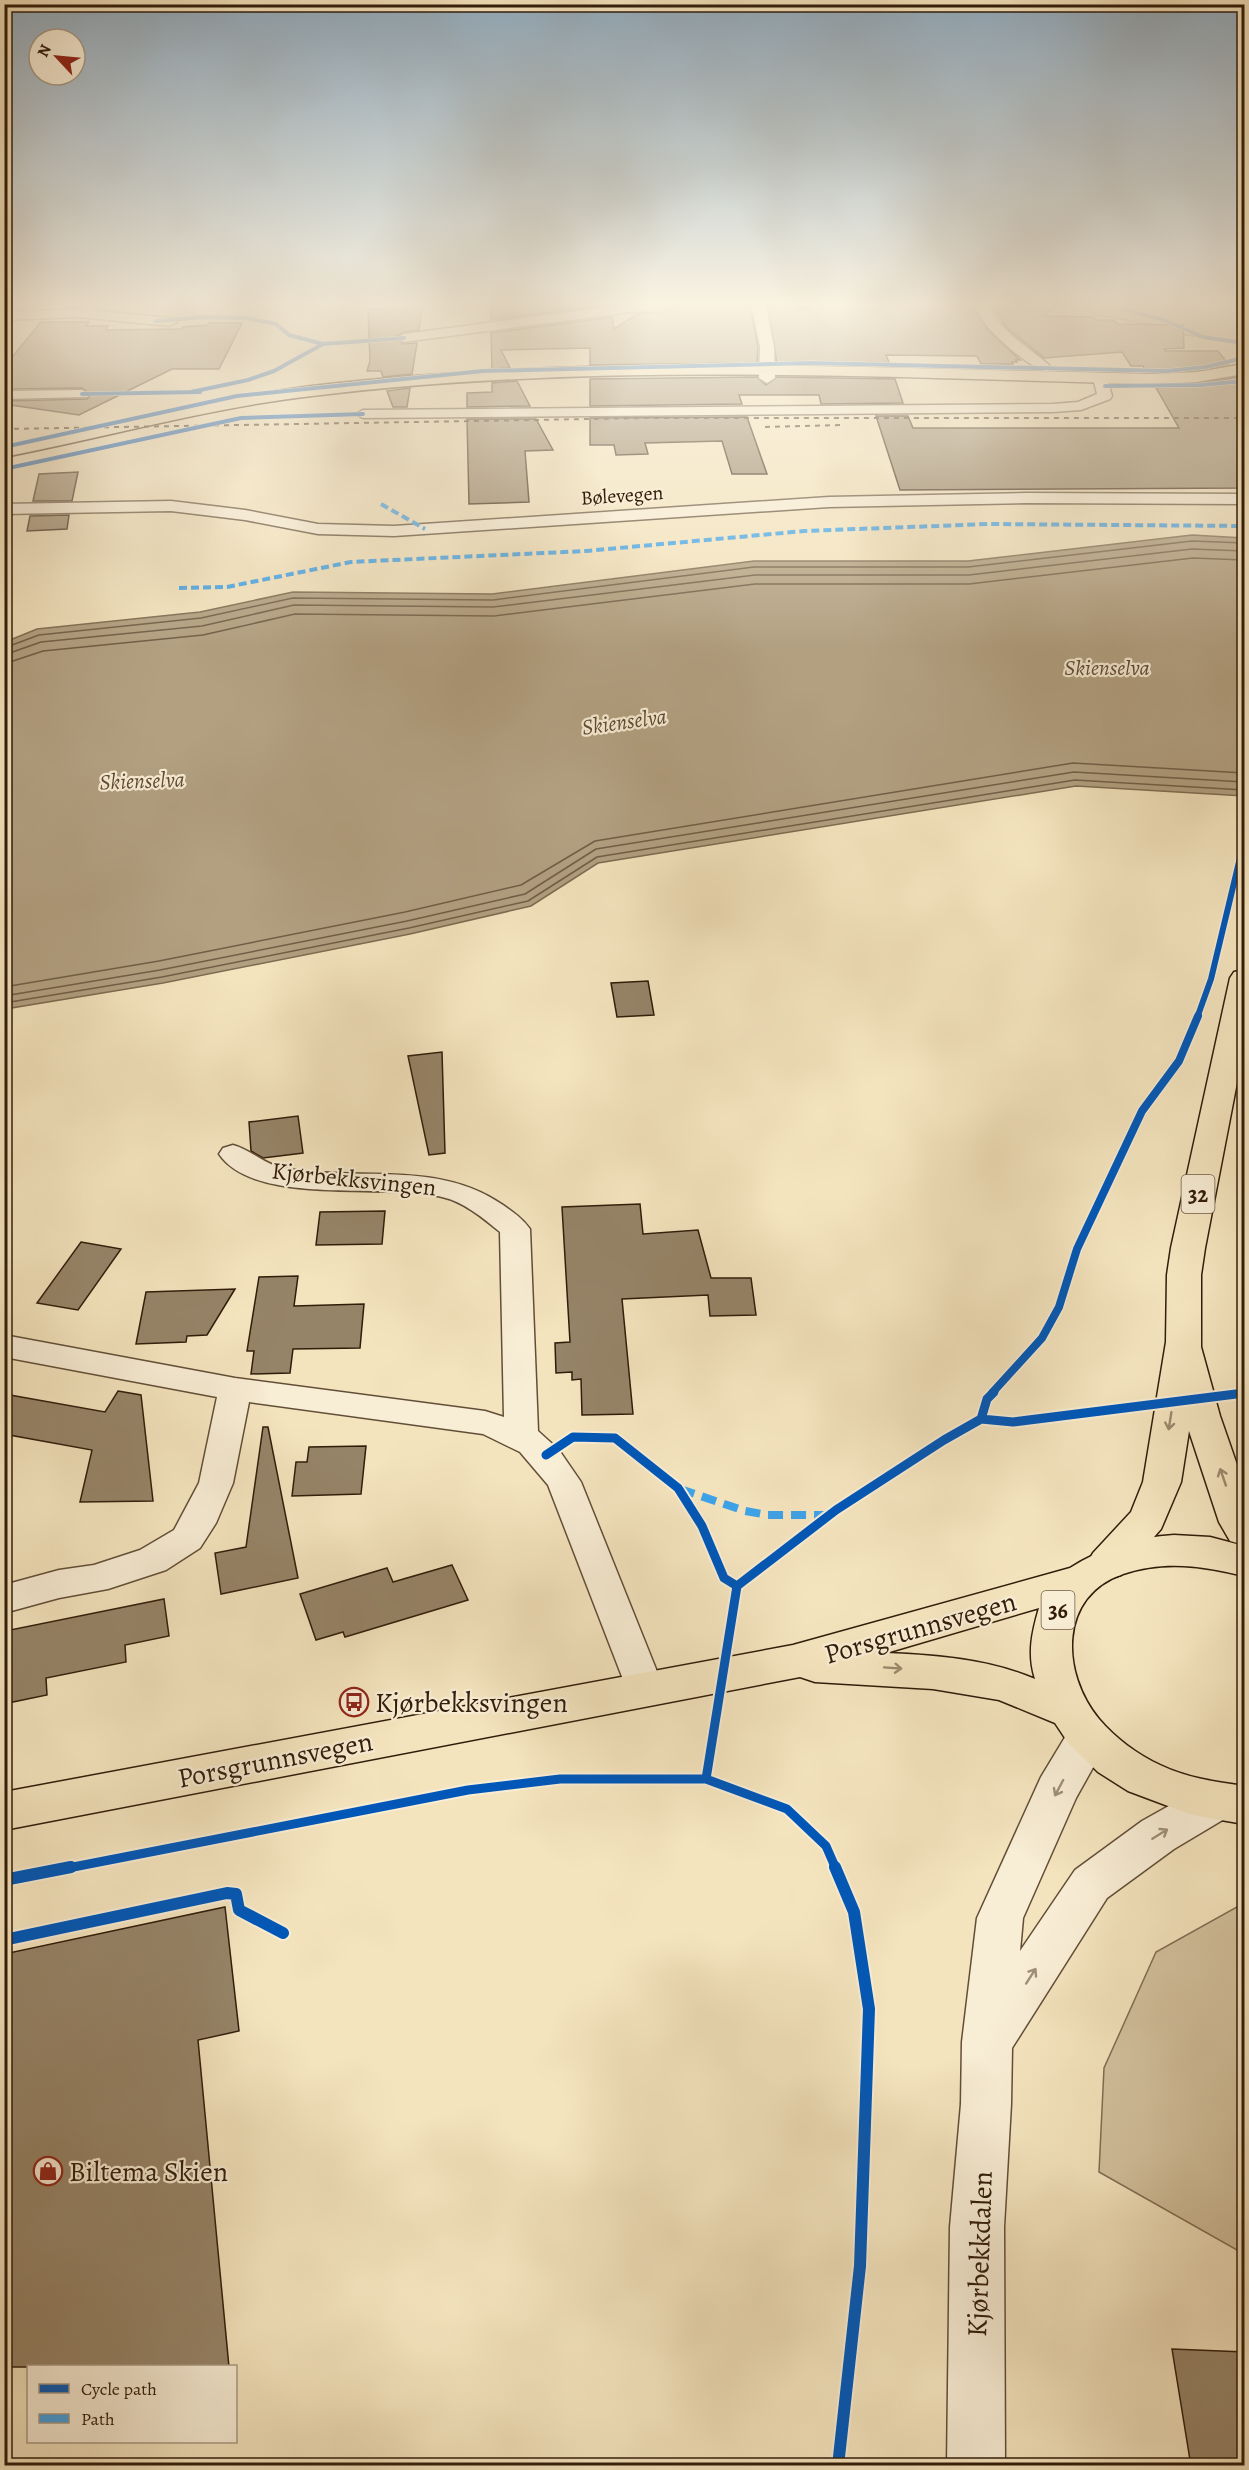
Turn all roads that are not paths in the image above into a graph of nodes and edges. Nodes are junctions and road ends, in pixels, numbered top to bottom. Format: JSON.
{"nodes":[{"id":1,"x":187,"y":416,"type":"edge"},
{"id":2,"x":201,"y":416,"type":"edge"},
{"id":3,"x":4,"y":452,"type":"edge"},
{"id":4,"x":4,"y":461,"type":"edge"},
{"id":5,"x":1245,"y":499,"type":"edge"},
{"id":6,"x":4,"y":509,"type":"edge"},
{"id":7,"x":1245,"y":978,"type":"edge"},
{"id":8,"x":233,"y":1154,"type":"dead end"},
{"id":9,"x":1184,"y":1342,"type":"junction"},
{"id":10,"x":4,"y":1346,"type":"edge"},
{"id":11,"x":235,"y":1389,"type":"junction"},
{"id":12,"x":522,"y":1434,"type":"junction"},
{"id":13,"x":1245,"y":1531,"type":"edge"},
{"id":14,"x":1245,"y":1561,"type":"edge"},
{"id":15,"x":1095,"y":1571,"type":"junction"},
{"id":16,"x":4,"y":1599,"type":"edge"},
{"id":17,"x":793,"y":1662,"type":"junction"},
{"id":18,"x":645,"y":1689,"type":"junction"},
{"id":19,"x":1077,"y":1723,"type":"junction"},
{"id":20,"x":1230,"y":1803,"type":"edge"},
{"id":21,"x":4,"y":1811,"type":"edge"},
{"id":22,"x":987,"y":2042,"type":"junction"},
{"id":23,"x":976,"y":2466,"type":"edge"}],
"edges":[{"from":1,"to":3,"type":"main road"},
{"from":2,"to":4,"type":"main road"},
{"from":5,"to":6,"type":"street","name":"Bølevegen"},
{"from":7,"to":9,"type":"main road","number":"32"},
{"from":8,"to":12,"type":"street","name":"Kjørbekksvingen"},
{"from":13,"to":9,"type":"main road","number":"32","one_way":true},
{"from":9,"to":15,"type":"main road","number":"32","one_way":true},
{"from":10,"to":11,"type":"street"},
{"from":11,"to":12,"type":"street"},
{"from":11,"to":16,"type":"street"},
{"from":12,"to":18,"type":"street"},
{"from":14,"to":15,"type":"main road","number":"36"},
{"from":15,"to":17,"type":"main road","name":"Porsgrunnsvegen","number":"36"},
{"from":15,"to":19,"type":"main road","number":"36"},
{"from":17,"to":18,"type":"main road","name":"Porsgrunnsvegen","number":"36"},
{"from":17,"to":19,"type":"main road","name":"Porsgrunnsvegen","number":"36","one_way":true},
{"from":18,"to":21,"type":"main road","name":"Porsgrunnsvegen","number":"36"},
{"from":19,"to":20,"type":"main road","number":"36"},
{"from":19,"to":22,"type":"street","name":"Kjørbekkdalen","one_way":true},
{"from":22,"to":20,"type":"street","one_way":true},
{"from":22,"to":23,"type":"street","name":"Kjørbekkdalen"}]}
